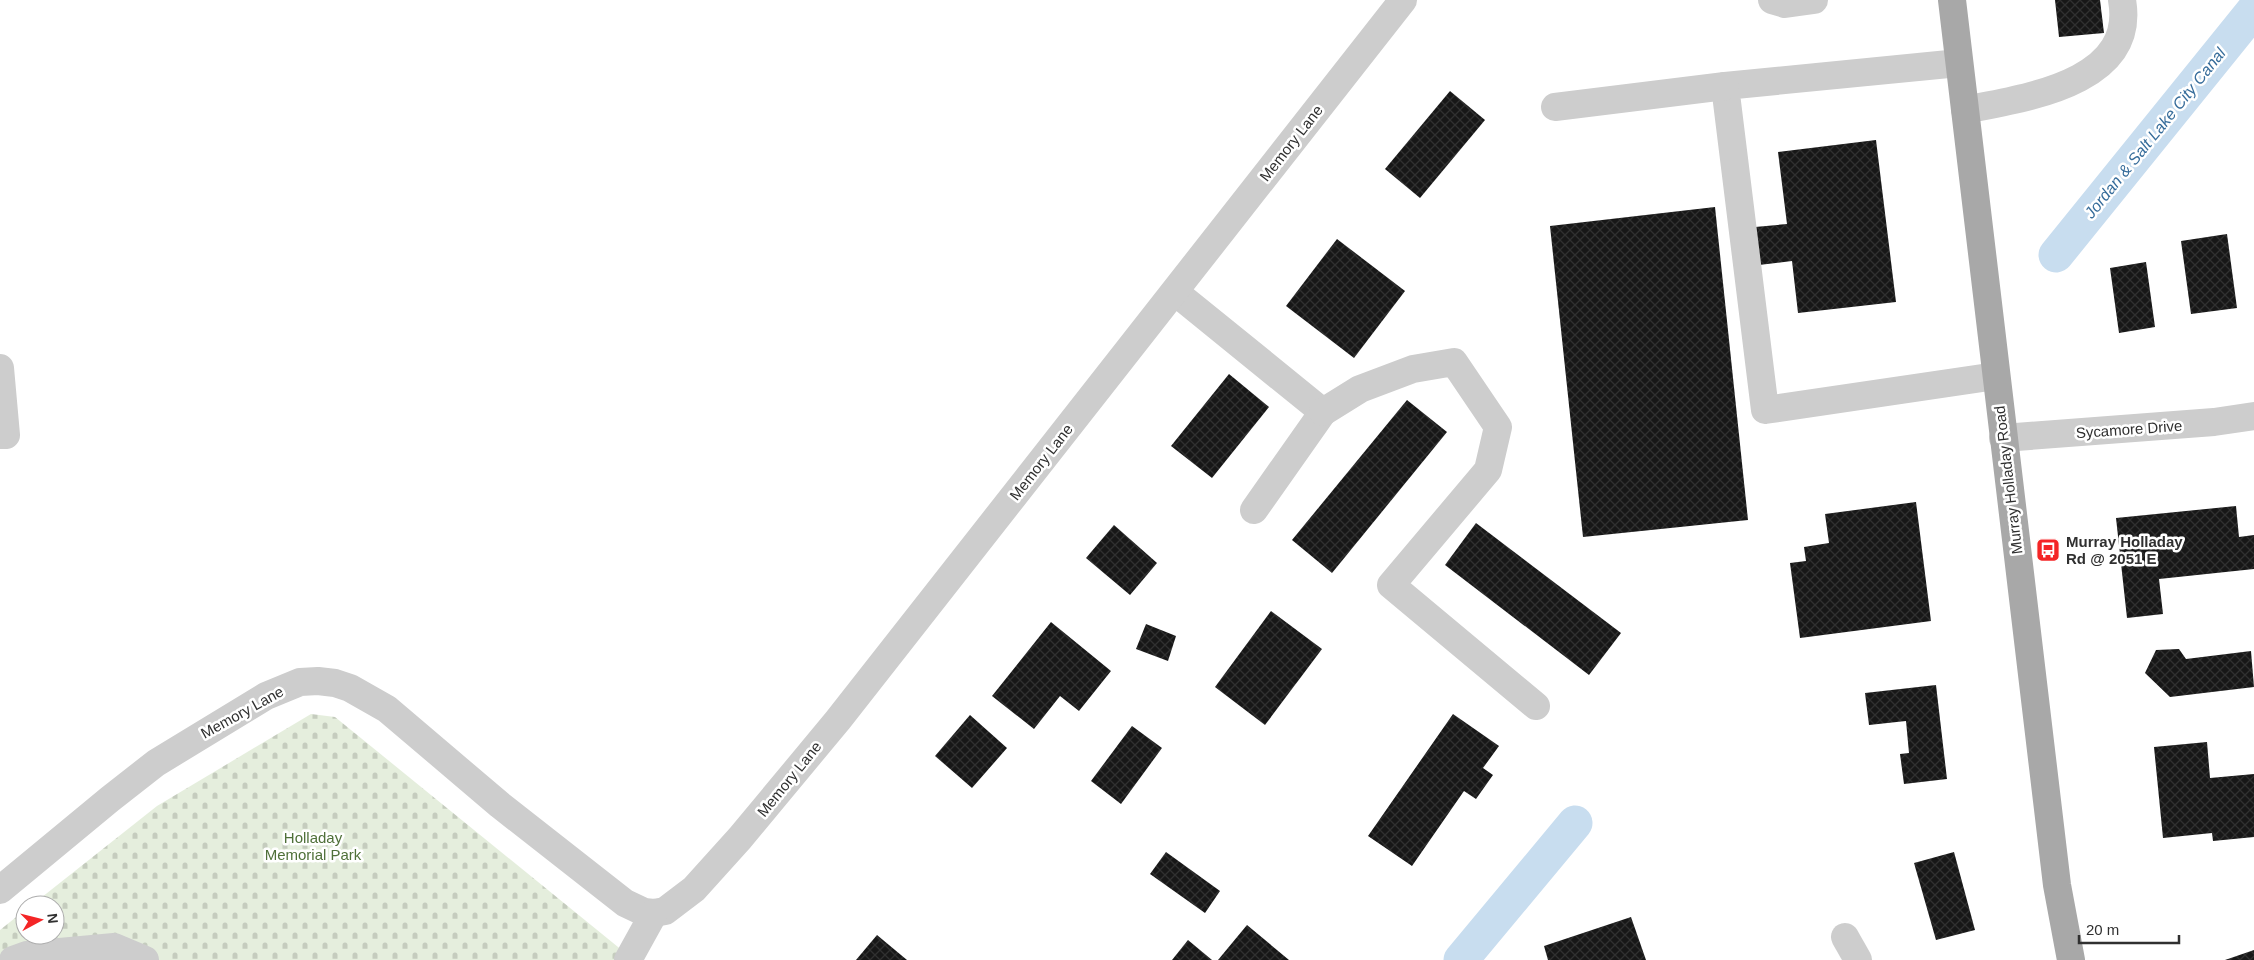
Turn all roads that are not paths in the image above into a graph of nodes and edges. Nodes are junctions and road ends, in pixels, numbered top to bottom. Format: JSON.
{"nodes":[{"id":1,"x":1403,"y":0,"type":"edge"},
{"id":2,"x":1772,"y":0,"type":"edge"},
{"id":3,"x":1814,"y":0,"type":"edge"},
{"id":4,"x":1952,"y":0,"type":"edge"},
{"id":5,"x":2122,"y":0,"type":"edge"},
{"id":6,"x":1959,"y":63,"type":"junction"},
{"id":7,"x":1725,"y":86,"type":"junction"},
{"id":8,"x":1555,"y":107,"type":"dead end"},
{"id":9,"x":1965,"y":110,"type":"junction"},
{"id":10,"x":1174,"y":292,"type":"junction"},
{"id":11,"x":0,"y":368,"type":"edge"},
{"id":12,"x":1996,"y":376,"type":"junction"},
{"id":13,"x":1323,"y":412,"type":"junction"},
{"id":14,"x":2254,"y":416,"type":"edge"},
{"id":15,"x":3,"y":435,"type":"edge"},
{"id":16,"x":2003,"y":438,"type":"junction"},
{"id":17,"x":1254,"y":510,"type":"dead end"},
{"id":18,"x":1536,"y":706,"type":"dead end"},
{"id":19,"x":0,"y":890,"type":"edge"},
{"id":20,"x":654,"y":913,"type":"junction"},
{"id":21,"x":13,"y":960,"type":"edge"},
{"id":22,"x":145,"y":960,"type":"edge"},
{"id":23,"x":628,"y":960,"type":"edge"},
{"id":24,"x":2071,"y":960,"type":"edge"}],
"edges":[{"from":1,"to":10,"type":"street","name":"Memory Lane"},
{"from":2,"to":3,"type":"street"},
{"from":4,"to":6,"type":"main road","name":"Murray Holladay Road"},
{"from":5,"to":9,"type":"street"},
{"from":6,"to":7,"type":"street"},
{"from":6,"to":9,"type":"main road","name":"Murray Holladay Road"},
{"from":7,"to":8,"type":"street"},
{"from":7,"to":12,"type":"street"},
{"from":9,"to":12,"type":"main road","name":"Murray Holladay Road"},
{"from":10,"to":13,"type":"street"},
{"from":10,"to":20,"type":"street","name":"Memory Lane"},
{"from":11,"to":15,"type":"street"},
{"from":12,"to":16,"type":"main road","name":"Murray Holladay Road"},
{"from":13,"to":17,"type":"street"},
{"from":13,"to":18,"type":"street"},
{"from":14,"to":16,"type":"street","name":"Sycamore Drive"},
{"from":16,"to":24,"type":"main road","name":"Murray Holladay Road"},
{"from":19,"to":20,"type":"street","name":"Memory Lane"},
{"from":20,"to":23,"type":"street"},
{"from":21,"to":22,"type":"street"}]}
